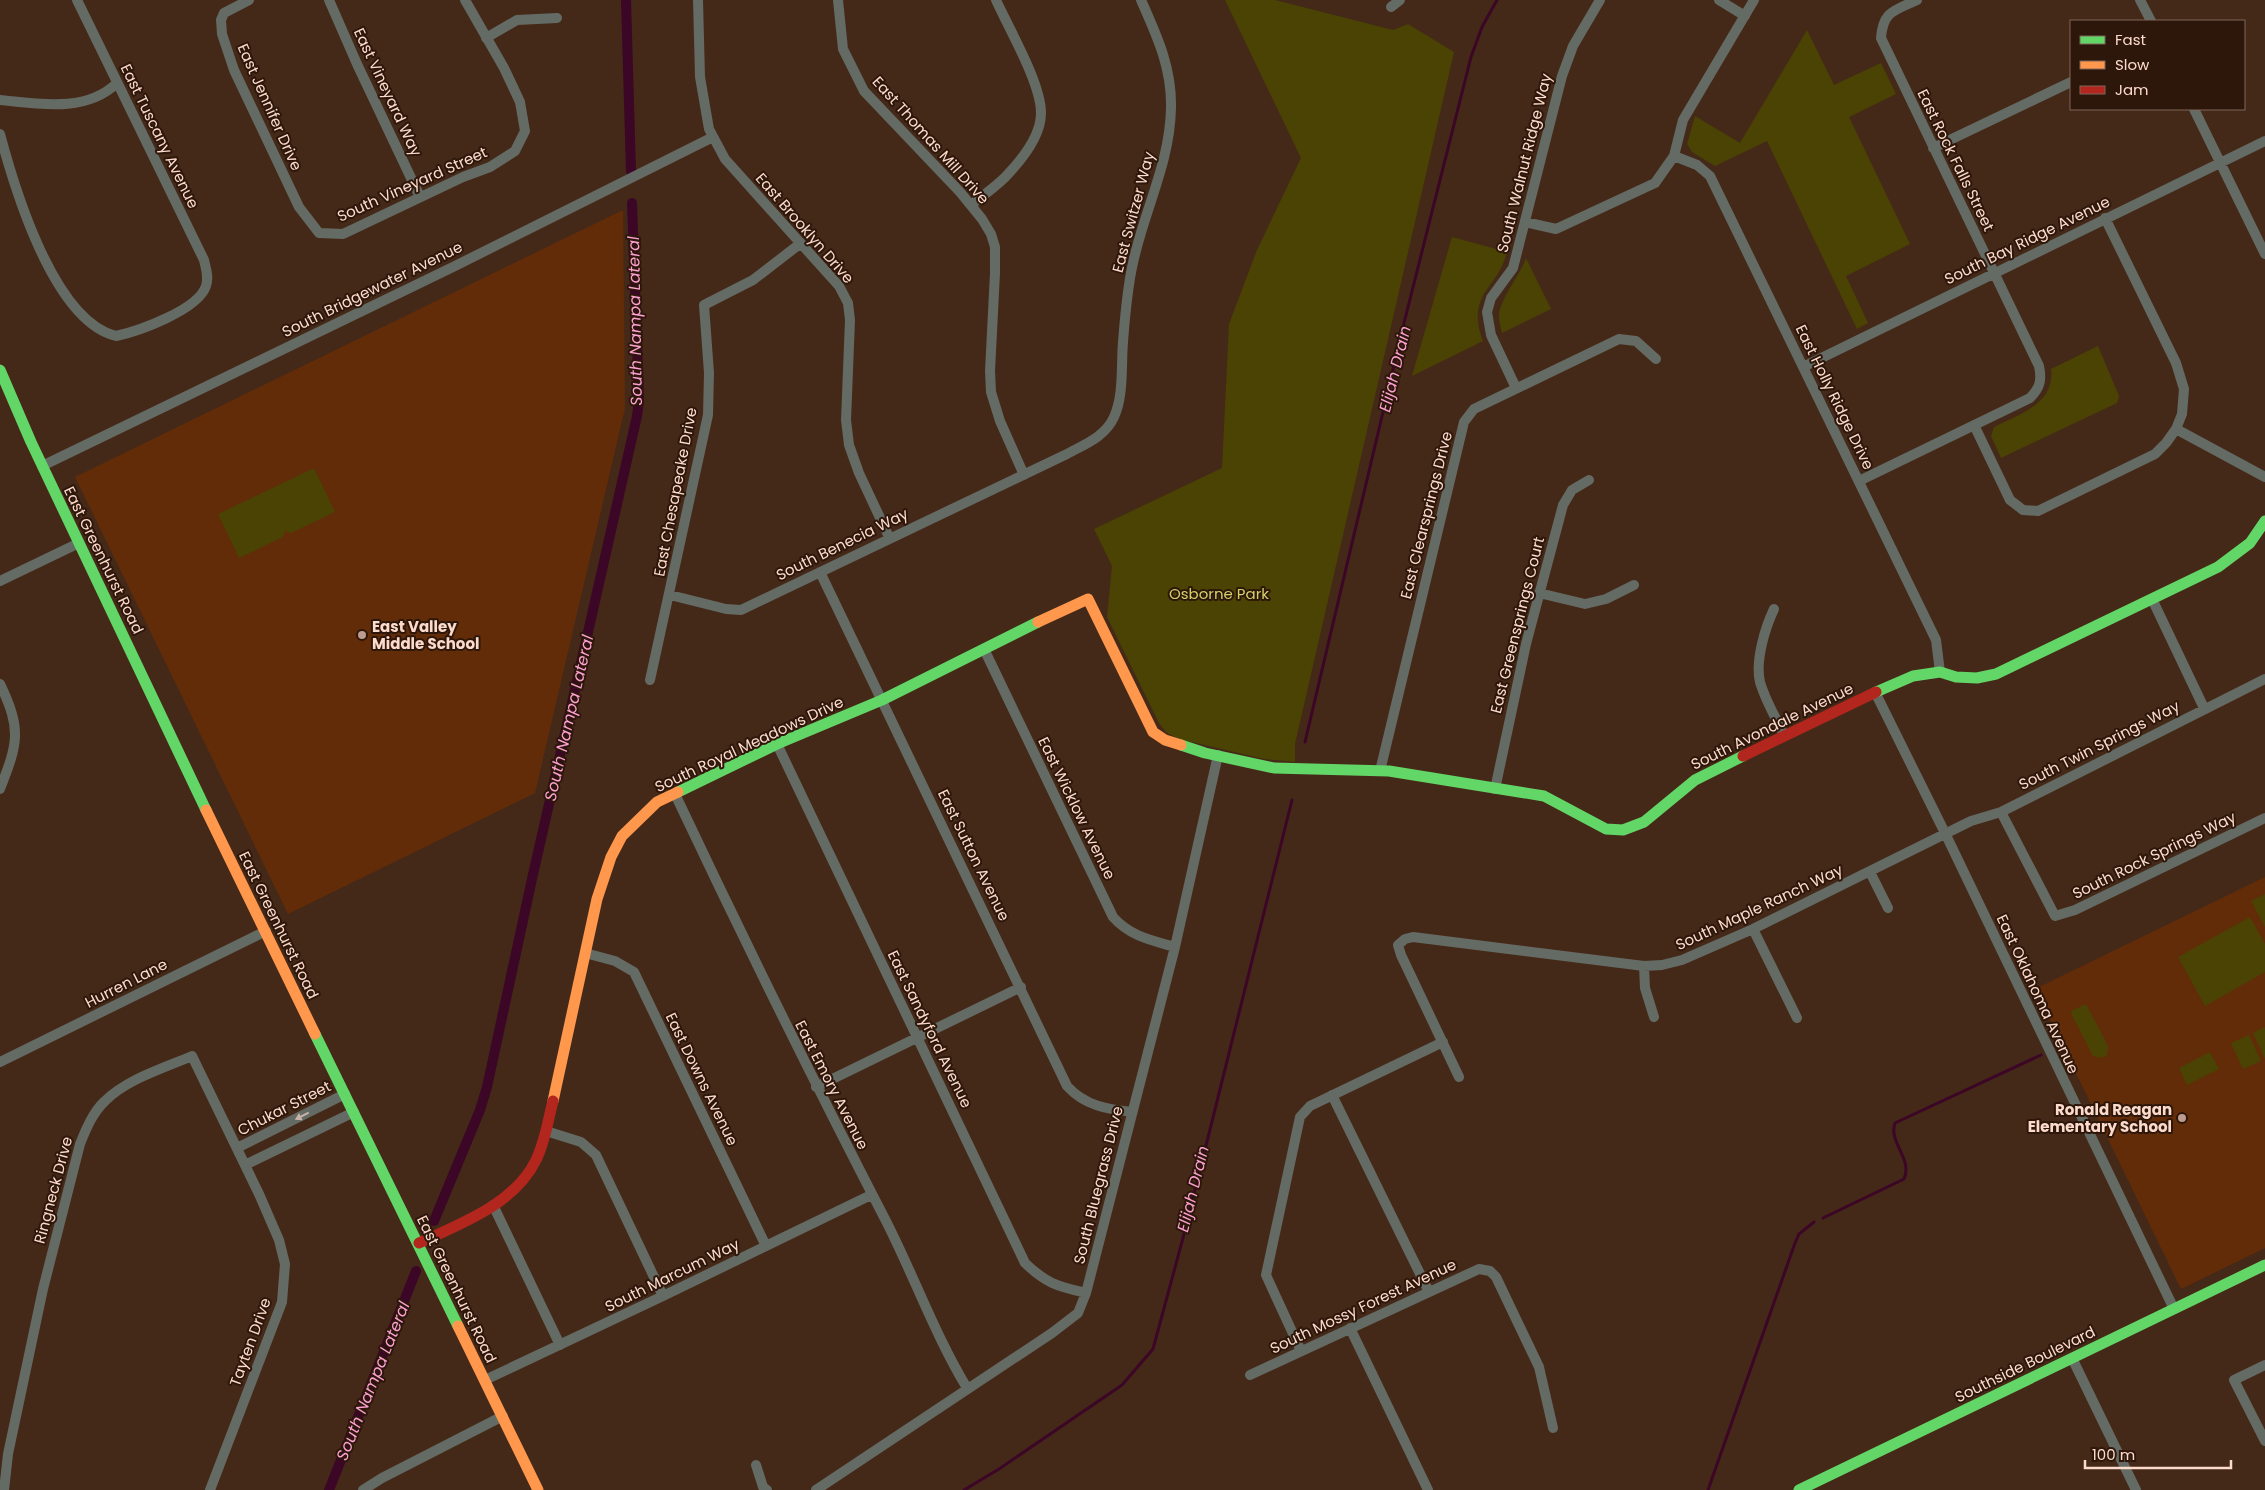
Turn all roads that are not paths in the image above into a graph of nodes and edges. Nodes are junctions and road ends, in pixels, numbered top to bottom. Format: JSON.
{"nodes":[{"id":1,"x":76,"y":0,"type":"edge"},
{"id":2,"x":249,"y":0,"type":"edge"},
{"id":3,"x":329,"y":0,"type":"edge"},
{"id":4,"x":465,"y":0,"type":"edge"},
{"id":5,"x":698,"y":0,"type":"edge"},
{"id":6,"x":838,"y":0,"type":"edge"},
{"id":7,"x":996,"y":0,"type":"edge"},
{"id":8,"x":1141,"y":0,"type":"edge"},
{"id":9,"x":1400,"y":0,"type":"edge"},
{"id":10,"x":1600,"y":0,"type":"edge"},
{"id":11,"x":1720,"y":0,"type":"edge"},
{"id":12,"x":1754,"y":0,"type":"edge"},
{"id":13,"x":1916,"y":0,"type":"edge"},
{"id":14,"x":2140,"y":0,"type":"edge"},
{"id":15,"x":1391,"y":7,"type":"dead end"},
{"id":16,"x":1745,"y":16,"type":"junction"},
{"id":17,"x":557,"y":18,"type":"dead end"},
{"id":18,"x":2150,"y":20,"type":"edge"},
{"id":19,"x":486,"y":38,"type":"junction"},
{"id":20,"x":2070,"y":82,"type":"edge"},
{"id":21,"x":117,"y":83,"type":"junction"},
{"id":22,"x":0,"y":100,"type":"edge"},
{"id":23,"x":2194,"y":110,"type":"edge"},
{"id":24,"x":0,"y":134,"type":"edge"},
{"id":25,"x":714,"y":137,"type":"junction"},
{"id":26,"x":2265,"y":141,"type":"edge"},
{"id":27,"x":1933,"y":148,"type":"junction"},
{"id":28,"x":1674,"y":156,"type":"junction"},
{"id":29,"x":2220,"y":163,"type":"junction"},
{"id":30,"x":420,"y":197,"type":"junction"},
{"id":31,"x":971,"y":205,"type":"junction"},
{"id":32,"x":2105,"y":218,"type":"junction"},
{"id":33,"x":1525,"y":222,"type":"junction"},
{"id":34,"x":319,"y":233,"type":"joint"},
{"id":35,"x":801,"y":243,"type":"junction"},
{"id":36,"x":2265,"y":254,"type":"edge"},
{"id":37,"x":1994,"y":274,"type":"junction"},
{"id":38,"x":1656,"y":359,"type":"dead end"},
{"id":39,"x":1803,"y":367,"type":"junction"},
{"id":40,"x":0,"y":370,"type":"edge"},
{"id":41,"x":1516,"y":388,"type":"junction"},
{"id":42,"x":5,"y":395,"type":"edge"},
{"id":43,"x":1974,"y":425,"type":"junction"},
{"id":44,"x":2176,"y":430,"type":"junction"},
{"id":45,"x":42,"y":466,"type":"junction"},
{"id":46,"x":1024,"y":475,"type":"junction"},
{"id":47,"x":2265,"y":477,"type":"edge"},
{"id":48,"x":1589,"y":480,"type":"dead end"},
{"id":49,"x":1859,"y":481,"type":"junction"},
{"id":50,"x":2265,"y":521,"type":"edge"},
{"id":51,"x":889,"y":537,"type":"junction"},
{"id":52,"x":79,"y":543,"type":"junction"},
{"id":53,"x":820,"y":572,"type":"junction"},
{"id":54,"x":0,"y":581,"type":"edge"},
{"id":55,"x":1634,"y":585,"type":"dead end"},
{"id":56,"x":1539,"y":593,"type":"junction"},
{"id":57,"x":670,"y":595,"type":"junction"},
{"id":58,"x":1088,"y":599,"type":"joint"},
{"id":59,"x":2152,"y":599,"type":"junction"},
{"id":60,"x":1774,"y":609,"type":"dead end"},
{"id":61,"x":984,"y":649,"type":"junction"},
{"id":62,"x":1940,"y":672,"type":"junction"},
{"id":63,"x":2265,"y":679,"type":"edge"},
{"id":64,"x":650,"y":680,"type":"dead end"},
{"id":65,"x":0,"y":684,"type":"edge"},
{"id":66,"x":1875,"y":692,"type":"junction"},
{"id":67,"x":882,"y":700,"type":"junction"},
{"id":68,"x":2204,"y":708,"type":"junction"},
{"id":69,"x":1784,"y":735,"type":"junction"},
{"id":70,"x":777,"y":744,"type":"junction"},
{"id":71,"x":1218,"y":755,"type":"junction"},
{"id":72,"x":1380,"y":771,"type":"junction"},
{"id":73,"x":0,"y":789,"type":"edge"},
{"id":74,"x":1495,"y":789,"type":"junction"},
{"id":75,"x":675,"y":794,"type":"junction"},
{"id":76,"x":2001,"y":812,"type":"junction"},
{"id":77,"x":2265,"y":818,"type":"edge"},
{"id":78,"x":1946,"y":835,"type":"junction"},
{"id":79,"x":1870,"y":872,"type":"junction"},
{"id":80,"x":1888,"y":908,"type":"dead end"},
{"id":81,"x":1753,"y":928,"type":"junction"},
{"id":82,"x":266,"y":931,"type":"junction"},
{"id":83,"x":1175,"y":947,"type":"junction"},
{"id":84,"x":585,"y":953,"type":"junction"},
{"id":85,"x":1644,"y":966,"type":"junction"},
{"id":86,"x":1021,"y":987,"type":"junction"},
{"id":87,"x":1654,"y":1016,"type":"dead end"},
{"id":88,"x":1796,"y":1018,"type":"dead end"},
{"id":89,"x":918,"y":1036,"type":"junction"},
{"id":90,"x":1443,"y":1042,"type":"junction"},
{"id":91,"x":0,"y":1062,"type":"edge"},
{"id":92,"x":1459,"y":1077,"type":"dead end"},
{"id":93,"x":816,"y":1086,"type":"junction"},
{"id":94,"x":345,"y":1094,"type":"junction"},
{"id":95,"x":1332,"y":1095,"type":"junction"},
{"id":96,"x":354,"y":1112,"type":"junction"},
{"id":97,"x":1132,"y":1112,"type":"junction"},
{"id":98,"x":546,"y":1131,"type":"junction"},
{"id":99,"x":237,"y":1148,"type":"junction"},
{"id":100,"x":245,"y":1165,"type":"junction"},
{"id":101,"x":871,"y":1194,"type":"junction"},
{"id":102,"x":493,"y":1205,"type":"junction"},
{"id":103,"x":419,"y":1243,"type":"junction"},
{"id":104,"x":766,"y":1246,"type":"junction"},
{"id":105,"x":2265,"y":1265,"type":"edge"},
{"id":106,"x":1429,"y":1292,"type":"junction"},
{"id":107,"x":1086,"y":1293,"type":"junction"},
{"id":108,"x":663,"y":1296,"type":"junction"},
{"id":109,"x":2174,"y":1309,"type":"junction"},
{"id":110,"x":1350,"y":1328,"type":"junction"},
{"id":111,"x":560,"y":1346,"type":"junction"},
{"id":112,"x":1301,"y":1351,"type":"junction"},
{"id":113,"x":2072,"y":1358,"type":"junction"},
{"id":114,"x":2265,"y":1366,"type":"edge"},
{"id":115,"x":1250,"y":1375,"type":"dead end"},
{"id":116,"x":485,"y":1380,"type":"junction"},
{"id":117,"x":967,"y":1388,"type":"junction"},
{"id":118,"x":503,"y":1416,"type":"junction"},
{"id":119,"x":1553,"y":1428,"type":"dead end"},
{"id":120,"x":2265,"y":1441,"type":"edge"},
{"id":121,"x":756,"y":1465,"type":"dead end"},
{"id":122,"x":4,"y":1490,"type":"edge"},
{"id":123,"x":210,"y":1490,"type":"edge"},
{"id":124,"x":363,"y":1490,"type":"edge"},
{"id":125,"x":538,"y":1490,"type":"edge"},
{"id":126,"x":766,"y":1490,"type":"edge"},
{"id":127,"x":816,"y":1490,"type":"edge"},
{"id":128,"x":1428,"y":1490,"type":"edge"},
{"id":129,"x":1798,"y":1490,"type":"edge"},
{"id":130,"x":2136,"y":1490,"type":"edge"}],
"edges":[{"from":1,"to":21,"type":"street","name":"East Tuscany Avenue"},
{"from":2,"to":34,"type":"street","name":"East Jennifer Drive"},
{"from":3,"to":30,"type":"street","name":"East Vineyard Way"},
{"from":4,"to":19,"type":"street"},
{"from":5,"to":25,"type":"street","name":"East Brooklyn Drive"},
{"from":6,"to":31,"type":"street","name":"East Thomas Mill Drive"},
{"from":7,"to":31,"type":"street"},
{"from":8,"to":46,"type":"street","name":"East Switzer Way"},
{"from":9,"to":15,"type":"street"},
{"from":10,"to":33,"type":"street","name":"South Walnut Ridge Way"},
{"from":11,"to":16,"type":"street"},
{"from":12,"to":16,"type":"street"},
{"from":13,"to":27,"type":"street","name":"East Rock Falls Street"},
{"from":14,"to":18,"type":"street"},
{"from":16,"to":28,"type":"street"},
{"from":17,"to":19,"type":"street"},
{"from":19,"to":30,"type":"street","name":"South Vineyard Street"},
{"from":20,"to":27,"type":"street"},
{"from":21,"to":22,"type":"street"},
{"from":21,"to":24,"type":"street","name":"East Tuscany Avenue"},
{"from":23,"to":29,"type":"street"},
{"from":25,"to":35,"type":"street","name":"East Brooklyn Drive"},
{"from":25,"to":45,"type":"street","name":"South Bridgewater Avenue"},
{"from":26,"to":29,"type":"street","name":"South Bay Ridge Avenue"},
{"from":27,"to":37,"type":"street","name":"East Rock Falls Street"},
{"from":28,"to":33,"type":"street"},
{"from":28,"to":39,"type":"street","name":"East Holly Ridge Drive"},
{"from":29,"to":32,"type":"street","name":"South Bay Ridge Avenue"},
{"from":29,"to":36,"type":"street"},
{"from":30,"to":34,"type":"street","name":"South Vineyard Street"},
{"from":31,"to":46,"type":"street","name":"East Thomas Mill Drive"},
{"from":32,"to":37,"type":"street","name":"South Bay Ridge Avenue"},
{"from":32,"to":44,"type":"street"},
{"from":33,"to":41,"type":"street","name":"South Walnut Ridge Way"},
{"from":35,"to":51,"type":"street","name":"East Brooklyn Drive"},
{"from":35,"to":57,"type":"street","name":"East Chesapeake Drive"},
{"from":37,"to":39,"type":"street","name":"South Bay Ridge Avenue"},
{"from":37,"to":43,"type":"street","name":"East Rock Falls Street"},
{"from":38,"to":41,"type":"street","name":"East Clearsprings Drive"},
{"from":39,"to":49,"type":"street","name":"East Holly Ridge Drive"},
{"from":40,"to":42,"type":"street","name":"East Greenhurst Road"},
{"from":41,"to":72,"type":"street","name":"East Clearsprings Drive"},
{"from":42,"to":45,"type":"street","name":"East Greenhurst Road"},
{"from":43,"to":44,"type":"street"},
{"from":43,"to":49,"type":"street"},
{"from":44,"to":47,"type":"street"},
{"from":45,"to":52,"type":"street","name":"East Greenhurst Road"},
{"from":46,"to":51,"type":"street","name":"South Benecia Way"},
{"from":48,"to":56,"type":"street","name":"East Greensprings Court"},
{"from":49,"to":62,"type":"street","name":"East Holly Ridge Drive"},
{"from":50,"to":59,"type":"street","name":"South Avondale Avenue"},
{"from":51,"to":53,"type":"street","name":"South Benecia Way"},
{"from":52,"to":54,"type":"street"},
{"from":52,"to":82,"type":"street","name":"East Greenhurst Road"},
{"from":53,"to":57,"type":"street","name":"South Benecia Way"},
{"from":53,"to":67,"type":"street","name":"East Sutton Avenue"},
{"from":55,"to":56,"type":"street"},
{"from":56,"to":74,"type":"street","name":"East Greensprings Court"},
{"from":57,"to":64,"type":"street","name":"East Chesapeake Drive"},
{"from":58,"to":61,"type":"street","name":"South Royal Meadows Drive"},
{"from":58,"to":71,"type":"street","name":"South Avondale Avenue"},
{"from":59,"to":62,"type":"street","name":"South Avondale Avenue"},
{"from":59,"to":68,"type":"street"},
{"from":60,"to":69,"type":"street"},
{"from":61,"to":67,"type":"street","name":"South Royal Meadows Drive"},
{"from":61,"to":83,"type":"street","name":"East Wicklow Avenue"},
{"from":62,"to":66,"type":"street","name":"South Avondale Avenue"},
{"from":63,"to":68,"type":"street","name":"South Twin Springs Way"},
{"from":65,"to":73,"type":"street"},
{"from":66,"to":69,"type":"street","name":"South Avondale Avenue"},
{"from":66,"to":78,"type":"street","name":"East Oklahoma Avenue"},
{"from":67,"to":70,"type":"street","name":"South Royal Meadows Drive"},
{"from":67,"to":86,"type":"street","name":"East Sutton Avenue"},
{"from":68,"to":76,"type":"street","name":"South Twin Springs Way"},
{"from":69,"to":74,"type":"street","name":"South Avondale Avenue"},
{"from":70,"to":75,"type":"street","name":"South Royal Meadows Drive"},
{"from":70,"to":89,"type":"street","name":"East Sandyford Avenue"},
{"from":71,"to":72,"type":"street","name":"South Avondale Avenue"},
{"from":71,"to":83,"type":"street","name":"South Bluegrass Drive"},
{"from":72,"to":74,"type":"street","name":"South Avondale Avenue"},
{"from":75,"to":84,"type":"street","name":"South Royal Meadows Drive"},
{"from":75,"to":93,"type":"street","name":"East Emory Avenue"},
{"from":76,"to":77,"type":"street","name":"South Rock Springs Way"},
{"from":76,"to":78,"type":"street","name":"South Twin Springs Way"},
{"from":78,"to":79,"type":"street","name":"South Maple Ranch Way"},
{"from":78,"to":109,"type":"street","name":"East Oklahoma Avenue"},
{"from":79,"to":80,"type":"street"},
{"from":79,"to":81,"type":"street","name":"South Maple Ranch Way"},
{"from":81,"to":85,"type":"street","name":"South Maple Ranch Way"},
{"from":81,"to":88,"type":"street"},
{"from":82,"to":91,"type":"street","name":"Hurren Lane"},
{"from":82,"to":94,"type":"street","name":"East Greenhurst Road"},
{"from":83,"to":97,"type":"street","name":"South Bluegrass Drive"},
{"from":84,"to":98,"type":"street","name":"South Royal Meadows Drive"},
{"from":84,"to":104,"type":"street","name":"East Downs Avenue"},
{"from":85,"to":87,"type":"street"},
{"from":85,"to":90,"type":"street","name":"South Maple Ranch Way"},
{"from":86,"to":89,"type":"street"},
{"from":86,"to":97,"type":"street","name":"East Sutton Avenue"},
{"from":89,"to":93,"type":"street"},
{"from":89,"to":107,"type":"street","name":"East Sandyford Avenue"},
{"from":90,"to":92,"type":"street"},
{"from":90,"to":95,"type":"street"},
{"from":93,"to":101,"type":"street","name":"East Emory Avenue"},
{"from":94,"to":96,"type":"street","name":"East Greenhurst Road"},
{"from":94,"to":99,"type":"street","name":"Chukar Street","one_way":true},
{"from":95,"to":106,"type":"street"},
{"from":95,"to":112,"type":"street"},
{"from":96,"to":100,"type":"street"},
{"from":96,"to":103,"type":"street","name":"East Greenhurst Road"},
{"from":97,"to":107,"type":"street","name":"South Bluegrass Drive"},
{"from":98,"to":102,"type":"street","name":"South Royal Meadows Drive"},
{"from":98,"to":108,"type":"street"},
{"from":99,"to":100,"type":"street","name":"Tayten Drive"},
{"from":99,"to":122,"type":"street","name":"Ringneck Drive"},
{"from":100,"to":123,"type":"street","name":"Tayten Drive"},
{"from":101,"to":104,"type":"street","name":"South Marcum Way"},
{"from":101,"to":117,"type":"street","name":"East Emory Avenue"},
{"from":102,"to":103,"type":"street","name":"South Royal Meadows Drive"},
{"from":102,"to":111,"type":"street"},
{"from":103,"to":116,"type":"street","name":"East Greenhurst Road"},
{"from":104,"to":108,"type":"street","name":"South Marcum Way"},
{"from":105,"to":109,"type":"street","name":"Southside Boulevard"},
{"from":106,"to":110,"type":"street","name":"South Mossy Forest Avenue"},
{"from":106,"to":119,"type":"street","name":"South Mossy Forest Avenue"},
{"from":107,"to":117,"type":"street","name":"South Bluegrass Drive"},
{"from":108,"to":111,"type":"street","name":"South Marcum Way"},
{"from":109,"to":113,"type":"street","name":"Southside Boulevard"},
{"from":110,"to":112,"type":"street","name":"South Mossy Forest Avenue"},
{"from":110,"to":128,"type":"street"},
{"from":111,"to":116,"type":"street","name":"South Marcum Way"},
{"from":112,"to":115,"type":"street","name":"South Mossy Forest Avenue"},
{"from":113,"to":129,"type":"street","name":"Southside Boulevard"},
{"from":113,"to":130,"type":"street"},
{"from":114,"to":120,"type":"street"},
{"from":116,"to":118,"type":"street","name":"East Greenhurst Road"},
{"from":117,"to":127,"type":"street","name":"South Bluegrass Drive"},
{"from":118,"to":124,"type":"street"},
{"from":118,"to":125,"type":"street","name":"East Greenhurst Road"},
{"from":121,"to":126,"type":"street"}]}
